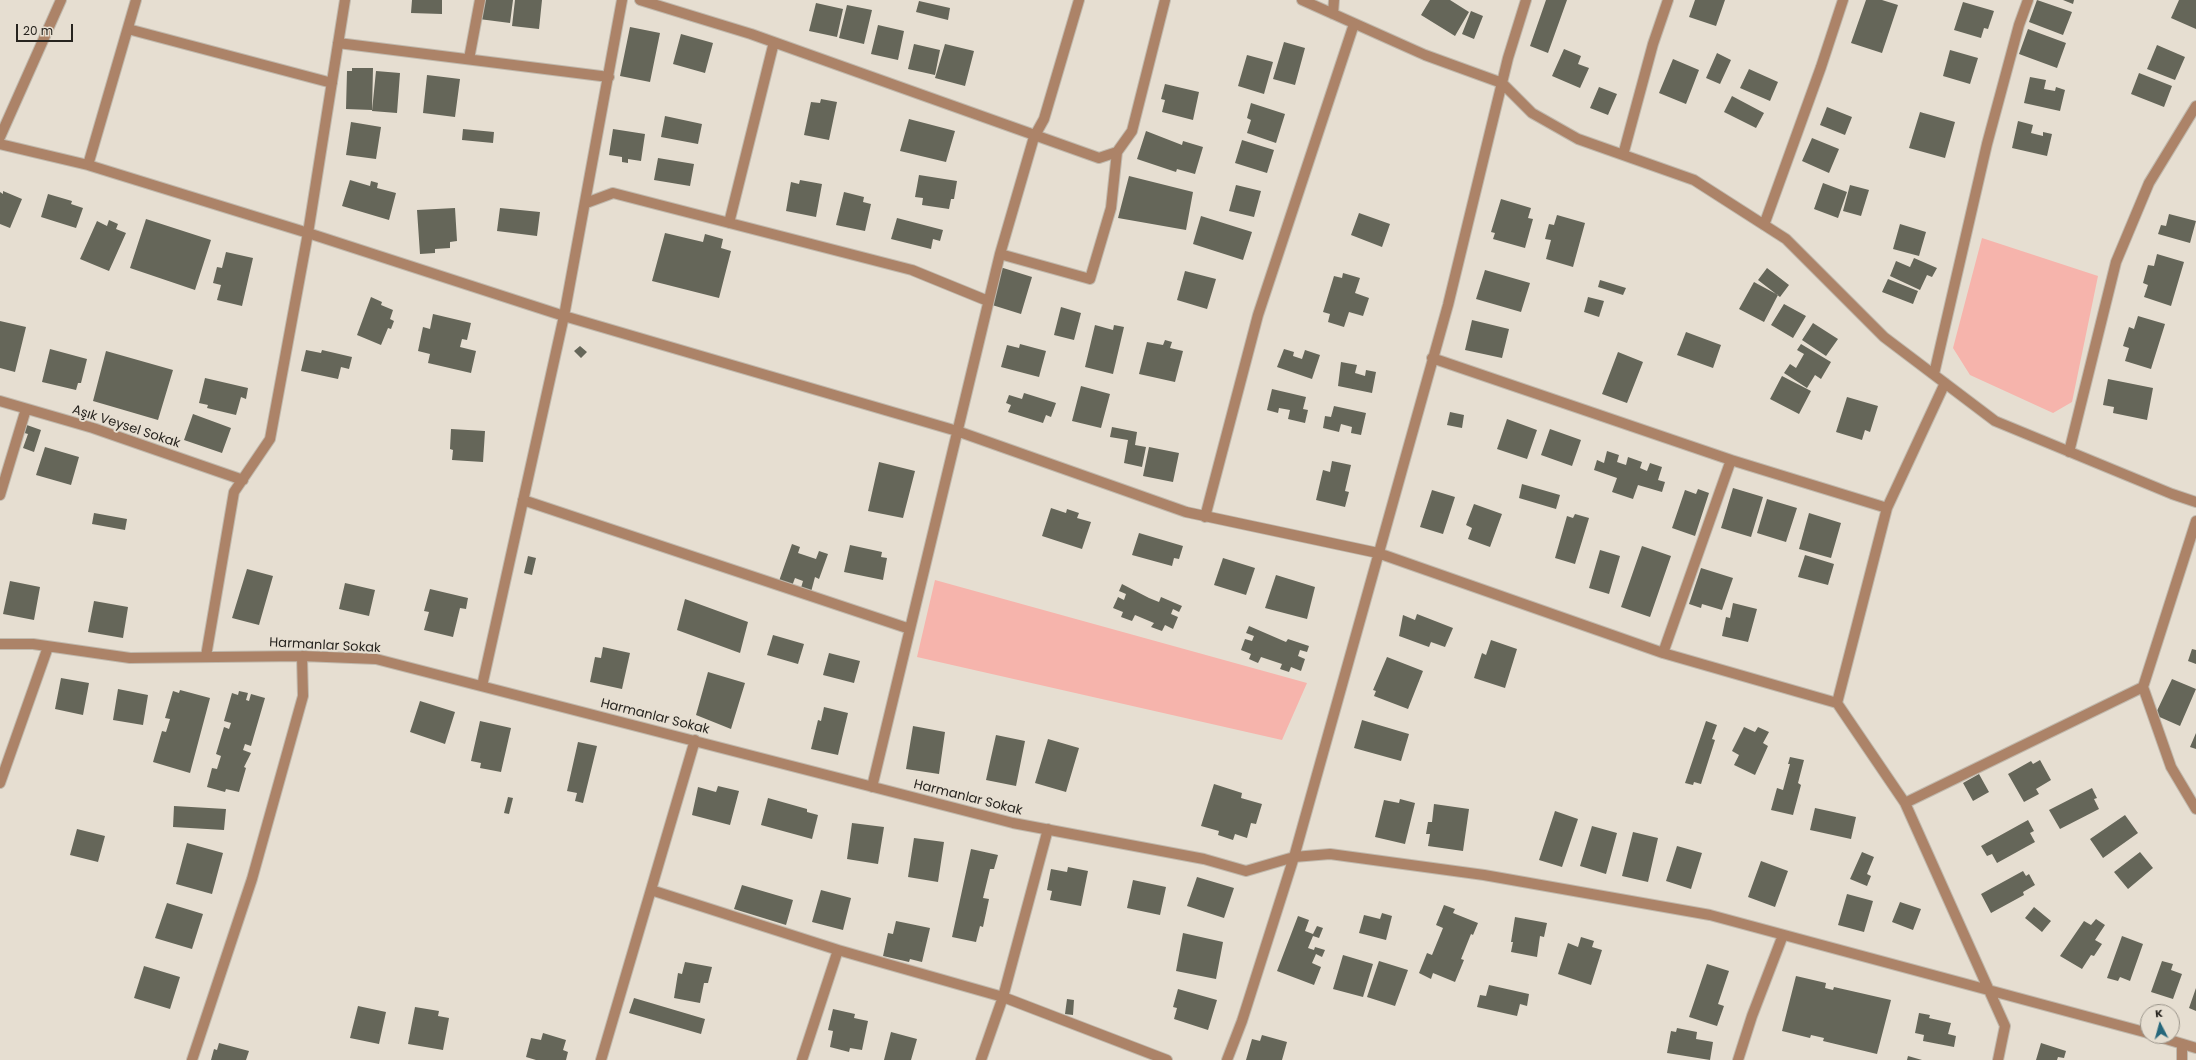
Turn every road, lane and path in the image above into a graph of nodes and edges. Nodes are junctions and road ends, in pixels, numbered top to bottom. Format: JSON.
{"nodes":[{"id":1,"x":61,"y":0,"type":"edge"},
{"id":2,"x":136,"y":0,"type":"edge"},
{"id":3,"x":345,"y":0,"type":"edge"},
{"id":4,"x":480,"y":0,"type":"edge"},
{"id":5,"x":622,"y":0,"type":"edge"},
{"id":6,"x":640,"y":0,"type":"edge"},
{"id":7,"x":1079,"y":0,"type":"edge"},
{"id":8,"x":1165,"y":0,"type":"edge"},
{"id":9,"x":1302,"y":0,"type":"edge"},
{"id":10,"x":1334,"y":0,"type":"edge"},
{"id":11,"x":1526,"y":0,"type":"edge"},
{"id":12,"x":1668,"y":0,"type":"edge"},
{"id":13,"x":1843,"y":0,"type":"edge"},
{"id":14,"x":2028,"y":0,"type":"edge"},
{"id":15,"x":1333,"y":14,"type":"junction"},
{"id":16,"x":1354,"y":24,"type":"junction"},
{"id":17,"x":128,"y":29,"type":"junction"},
{"id":18,"x":774,"y":42,"type":"junction"},
{"id":19,"x":338,"y":43,"type":"junction"},
{"id":20,"x":469,"y":59,"type":"junction"},
{"id":21,"x":609,"y":77,"type":"junction"},
{"id":22,"x":332,"y":83,"type":"junction"},
{"id":23,"x":1502,"y":83,"type":"junction"},
{"id":24,"x":2196,"y":106,"type":"edge"},
{"id":25,"x":0,"y":137,"type":"edge"},
{"id":26,"x":1034,"y":137,"type":"junction"},
{"id":27,"x":0,"y":144,"type":"edge"},
{"id":28,"x":1117,"y":152,"type":"junction"},
{"id":29,"x":1623,"y":155,"type":"junction"},
{"id":30,"x":88,"y":165,"type":"junction"},
{"id":31,"x":586,"y":203,"type":"junction"},
{"id":32,"x":729,"y":223,"type":"junction"},
{"id":33,"x":1764,"y":225,"type":"junction"},
{"id":34,"x":308,"y":233,"type":"junction"},
{"id":35,"x":1000,"y":254,"type":"junction"},
{"id":36,"x":988,"y":301,"type":"junction"},
{"id":37,"x":564,"y":316,"type":"junction"},
{"id":38,"x":1432,"y":358,"type":"junction"},
{"id":39,"x":1934,"y":374,"type":"junction"},
{"id":40,"x":1944,"y":383,"type":"junction"},
{"id":41,"x":0,"y":401,"type":"edge"},
{"id":42,"x":26,"y":409,"type":"junction"},
{"id":43,"x":957,"y":431,"type":"junction"},
{"id":44,"x":2069,"y":452,"type":"junction"},
{"id":45,"x":1731,"y":460,"type":"junction"},
{"id":46,"x":243,"y":480,"type":"junction"},
{"id":47,"x":0,"y":495,"type":"edge"},
{"id":48,"x":523,"y":500,"type":"junction"},
{"id":49,"x":2196,"y":502,"type":"edge"},
{"id":50,"x":1887,"y":508,"type":"junction"},
{"id":51,"x":1205,"y":517,"type":"junction"},
{"id":52,"x":2196,"y":520,"type":"edge"},
{"id":53,"x":1378,"y":553,"type":"junction"},
{"id":54,"x":910,"y":629,"type":"junction"},
{"id":55,"x":0,"y":644,"type":"edge"},
{"id":56,"x":48,"y":646,"type":"junction"},
{"id":57,"x":1663,"y":653,"type":"junction"},
{"id":58,"x":206,"y":656,"type":"junction"},
{"id":59,"x":302,"y":656,"type":"junction"},
{"id":60,"x":482,"y":686,"type":"junction"},
{"id":61,"x":2143,"y":688,"type":"junction"},
{"id":62,"x":1837,"y":703,"type":"junction"},
{"id":63,"x":695,"y":740,"type":"junction"},
{"id":64,"x":0,"y":783,"type":"edge"},
{"id":65,"x":872,"y":787,"type":"junction"},
{"id":66,"x":1905,"y":803,"type":"junction"},
{"id":67,"x":2196,"y":809,"type":"edge"},
{"id":68,"x":1048,"y":830,"type":"junction"},
{"id":69,"x":1294,"y":857,"type":"junction"},
{"id":70,"x":651,"y":890,"type":"junction"},
{"id":71,"x":1783,"y":934,"type":"junction"},
{"id":72,"x":838,"y":950,"type":"junction"},
{"id":73,"x":1987,"y":989,"type":"junction"},
{"id":74,"x":1003,"y":997,"type":"junction"},
{"id":75,"x":2140,"y":1031,"type":"edge"},
{"id":76,"x":2182,"y":1044,"type":"joint"},
{"id":77,"x":2196,"y":1048,"type":"edge"},
{"id":78,"x":192,"y":1060,"type":"edge"},
{"id":79,"x":601,"y":1060,"type":"edge"},
{"id":80,"x":802,"y":1060,"type":"edge"},
{"id":81,"x":981,"y":1060,"type":"edge"},
{"id":82,"x":1167,"y":1060,"type":"edge"},
{"id":83,"x":1227,"y":1060,"type":"edge"},
{"id":84,"x":1738,"y":1060,"type":"edge"},
{"id":85,"x":1998,"y":1060,"type":"edge"},
{"id":86,"x":2182,"y":1060,"type":"edge"}],
"edges":[{"from":1,"to":25,"type":"street"},
{"from":2,"to":17,"type":"street"},
{"from":3,"to":19,"type":"street"},
{"from":4,"to":20,"type":"street"},
{"from":5,"to":21,"type":"street"},
{"from":6,"to":18,"type":"street"},
{"from":7,"to":26,"type":"street"},
{"from":8,"to":28,"type":"street"},
{"from":9,"to":15,"type":"street"},
{"from":10,"to":15,"type":"street"},
{"from":11,"to":23,"type":"street"},
{"from":12,"to":29,"type":"street"},
{"from":13,"to":33,"type":"street"},
{"from":14,"to":39,"type":"street"},
{"from":15,"to":16,"type":"street"},
{"from":16,"to":23,"type":"street"},
{"from":16,"to":51,"type":"street"},
{"from":17,"to":22,"type":"street"},
{"from":17,"to":30,"type":"street"},
{"from":18,"to":26,"type":"street"},
{"from":18,"to":32,"type":"street"},
{"from":19,"to":20,"type":"street"},
{"from":19,"to":22,"type":"street"},
{"from":20,"to":21,"type":"street"},
{"from":21,"to":31,"type":"street"},
{"from":22,"to":34,"type":"street"},
{"from":23,"to":29,"type":"street"},
{"from":23,"to":38,"type":"street"},
{"from":24,"to":44,"type":"street"},
{"from":26,"to":28,"type":"street"},
{"from":26,"to":35,"type":"street"},
{"from":27,"to":30,"type":"street"},
{"from":28,"to":35,"type":"street"},
{"from":29,"to":33,"type":"street"},
{"from":30,"to":34,"type":"street"},
{"from":31,"to":32,"type":"street"},
{"from":31,"to":37,"type":"street"},
{"from":32,"to":36,"type":"street"},
{"from":33,"to":39,"type":"street"},
{"from":34,"to":37,"type":"street"},
{"from":34,"to":46,"type":"street"},
{"from":35,"to":36,"type":"street"},
{"from":36,"to":43,"type":"street"},
{"from":37,"to":43,"type":"street"},
{"from":37,"to":48,"type":"street"},
{"from":38,"to":45,"type":"street"},
{"from":38,"to":53,"type":"street"},
{"from":39,"to":40,"type":"street"},
{"from":40,"to":44,"type":"street"},
{"from":40,"to":50,"type":"street"},
{"from":41,"to":42,"type":"street","name":"Aşık Veysel Sokak"},
{"from":42,"to":46,"type":"street","name":"Aşık Veysel Sokak"},
{"from":42,"to":47,"type":"street"},
{"from":43,"to":51,"type":"street"},
{"from":43,"to":54,"type":"street"},
{"from":44,"to":49,"type":"street"},
{"from":45,"to":50,"type":"street"},
{"from":45,"to":57,"type":"street"},
{"from":46,"to":58,"type":"street"},
{"from":48,"to":54,"type":"street"},
{"from":48,"to":60,"type":"street"},
{"from":50,"to":62,"type":"street"},
{"from":51,"to":53,"type":"street"},
{"from":52,"to":61,"type":"street"},
{"from":53,"to":57,"type":"street"},
{"from":53,"to":69,"type":"street"},
{"from":54,"to":65,"type":"street"},
{"from":55,"to":56,"type":"street","name":"Harmanlar Sokak"},
{"from":56,"to":58,"type":"street","name":"Harmanlar Sokak"},
{"from":56,"to":64,"type":"street"},
{"from":57,"to":62,"type":"street"},
{"from":58,"to":59,"type":"street","name":"Harmanlar Sokak"},
{"from":59,"to":60,"type":"street","name":"Harmanlar Sokak"},
{"from":59,"to":78,"type":"street"},
{"from":60,"to":63,"type":"street","name":"Harmanlar Sokak"},
{"from":61,"to":66,"type":"street"},
{"from":61,"to":67,"type":"street"},
{"from":62,"to":66,"type":"street"},
{"from":63,"to":65,"type":"street","name":"Harmanlar Sokak"},
{"from":63,"to":70,"type":"street"},
{"from":65,"to":68,"type":"street","name":"Harmanlar Sokak"},
{"from":66,"to":73,"type":"street"},
{"from":68,"to":69,"type":"street","name":"Harmanlar Sokak"},
{"from":68,"to":74,"type":"street"},
{"from":69,"to":71,"type":"street","name":"Harmanlar Sokak"},
{"from":69,"to":83,"type":"street"},
{"from":70,"to":72,"type":"street"},
{"from":70,"to":79,"type":"street"},
{"from":71,"to":73,"type":"street","name":"Harmanlar Sokak"},
{"from":71,"to":84,"type":"street"},
{"from":72,"to":74,"type":"street"},
{"from":72,"to":80,"type":"street"},
{"from":73,"to":75,"type":"street","name":"Harmanlar Sokak"},
{"from":73,"to":85,"type":"street"},
{"from":74,"to":81,"type":"street"},
{"from":74,"to":82,"type":"street"},
{"from":76,"to":77,"type":"street"},
{"from":76,"to":86,"type":"street"}]}
